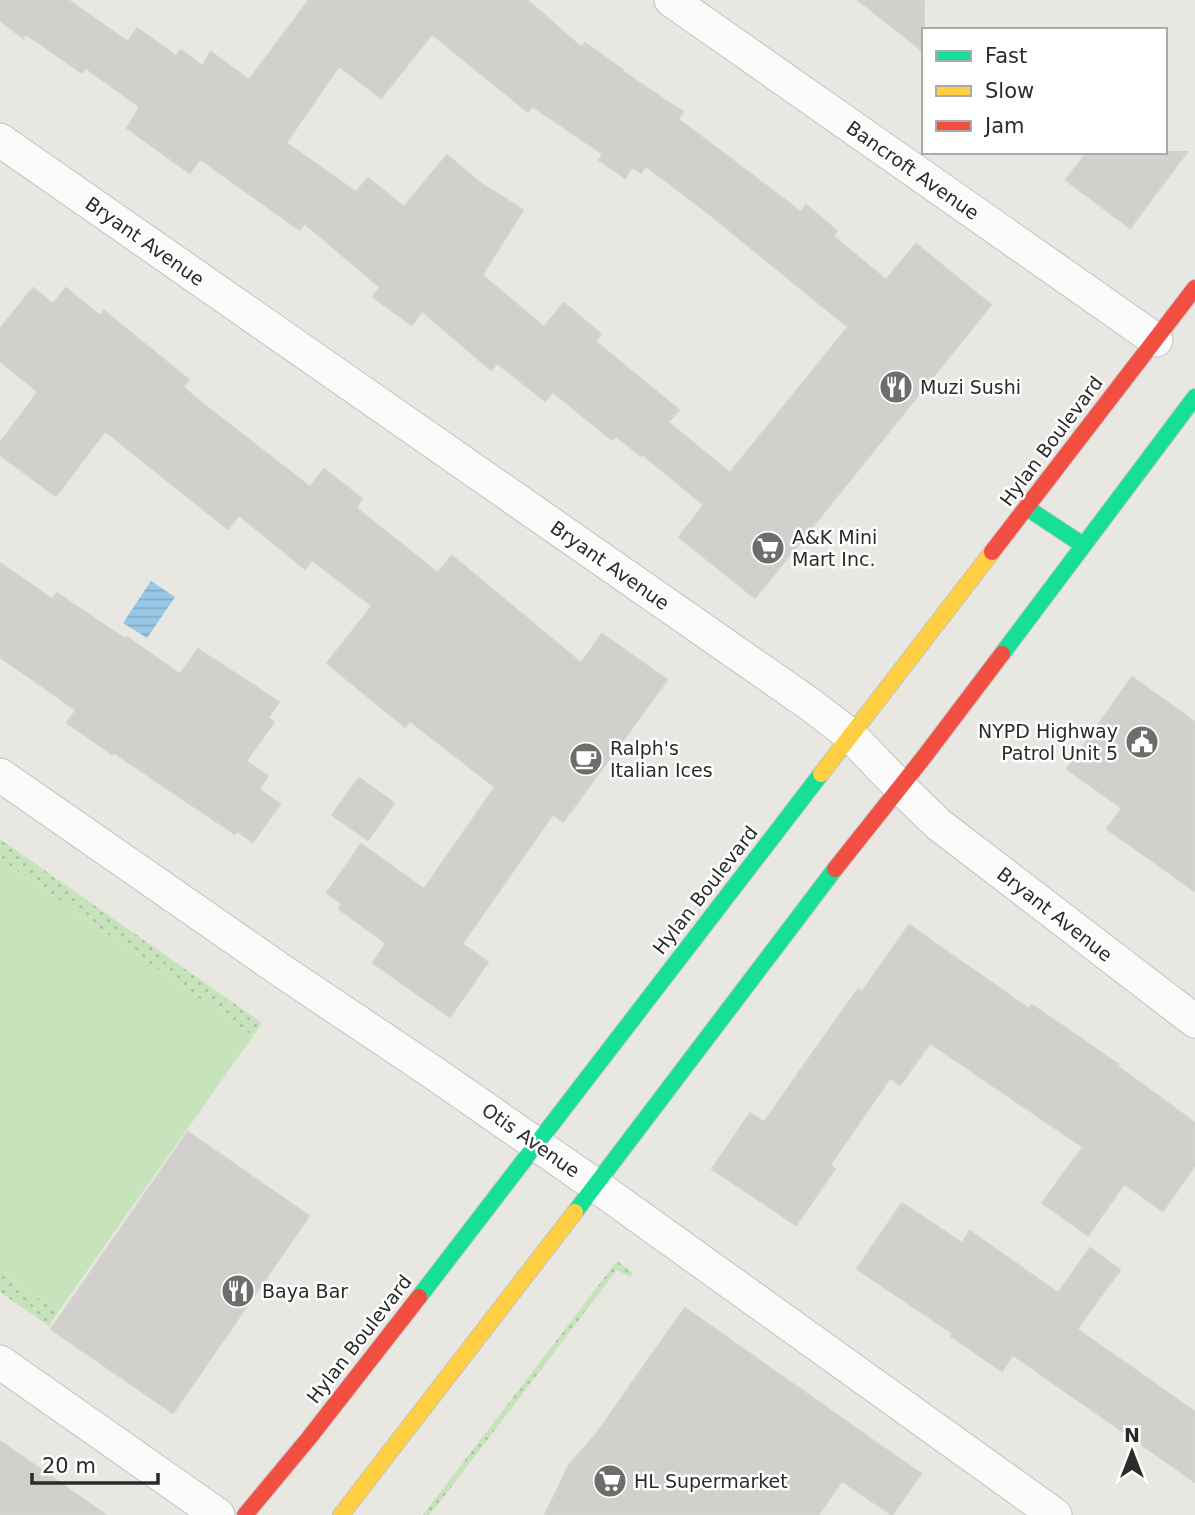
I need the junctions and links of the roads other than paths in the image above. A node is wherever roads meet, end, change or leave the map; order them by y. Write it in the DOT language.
graph roads {
  1 [pos="671,0"];
  2 [pos="0,140"];
  3 [pos="1195,288"];
  4 [pos="1156,340"];
  5 [pos="1195,397"];
  6 [pos="1027,508"];
  7 [pos="1083,545"];
  8 [pos="850,735"];
  9 [pos="0,775"];
  10 [pos="899,786"];
  11 [pos="1195,1021"];
  12 [pos="536,1143"];
  13 [pos="595,1185"];
  14 [pos="0,1362"];
  15 [pos="218,1515"];
  16 [pos="245,1515"];
  17 [pos="341,1515"];
  18 [pos="1055,1515"];
  1 -- 4 [label="street, Bancroft Avenue"];
  2 -- 8 [label="street, Bryant Avenue"];
  3 -- 4 [label="main road, Hylan Boulevard"];
  4 -- 6 [label="main road, Hylan Boulevard"];
  5 -- 7 [label="main road"];
  6 -- 7 [label="main road"];
  6 -- 8 [label="main road, Hylan Boulevard"];
  7 -- 10 [label="main road"];
  8 -- 10 [label="street, Bryant Avenue"];
  8 -- 12 [label="main road, Hylan Boulevard"];
  9 -- 12 [label="street, Otis Avenue"];
  10 -- 11 [label="street, Bryant Avenue"];
  10 -- 13 [label="main road"];
  12 -- 13 [label="street, Otis Avenue"];
  12 -- 16 [label="main road, Hylan Boulevard"];
  13 -- 17 [label="main road"];
  13 -- 18 [label="street, Otis Avenue"];
  14 -- 15 [label="street"];
}
